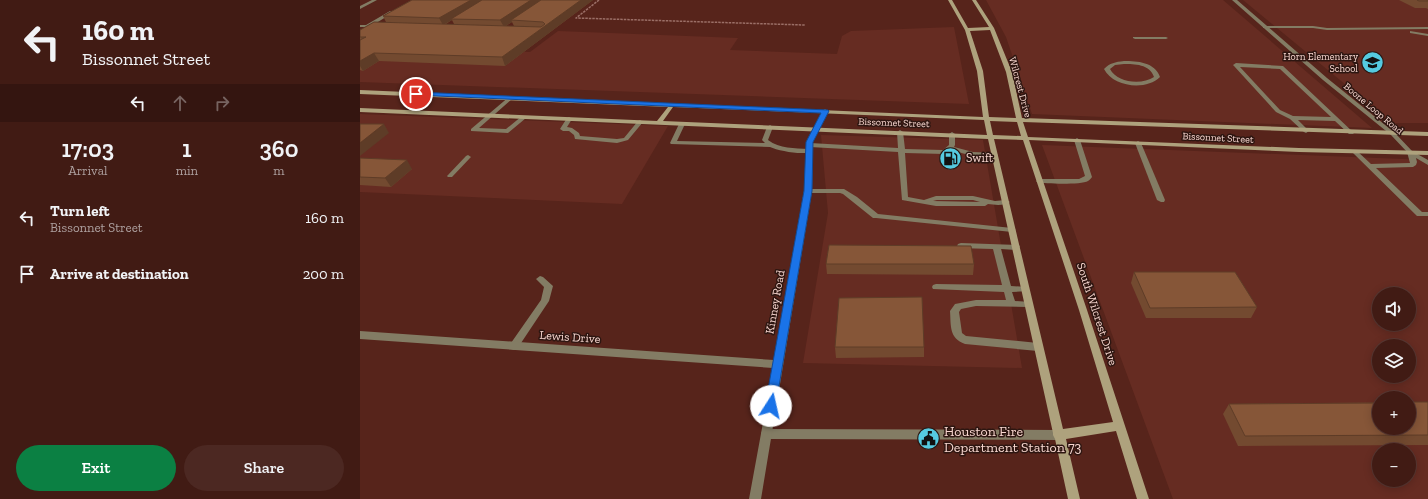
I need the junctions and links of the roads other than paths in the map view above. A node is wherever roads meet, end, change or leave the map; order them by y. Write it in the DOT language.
graph roads {
  1 [pos="376,0"];
  2 [pos="950,0"];
  3 [pos="974,0"];
  4 [pos="1234,0"];
  5 [pos="360,8"];
  6 [pos="400,8"];
  7 [pos="360,26"];
  8 [pos="366,26"];
  9 [pos="382,27"];
  10 [pos="1265,27"];
  11 [pos="992,28"];
  12 [pos="1428,28"];
  13 [pos="1327,29"];
  14 [pos="967,30"];
  15 [pos="1401,30"];
  16 [pos="1271,32"];
  17 [pos="1428,35"];
  18 [pos="1135,38"];
  19 [pos="1166,38"];
  20 [pos="1155,80"];
  21 [pos="360,92"];
  22 [pos="510,98"];
  23 [pos="672,105"];
  24 [pos="360,110"];
  25 [pos="825,111"];
  26 [pos="489,115"];
  27 [pos="524,117"];
  28 [pos="986,118"];
  29 [pos="1292,118"];
  30 [pos="569,119"];
  31 [pos="1336,119"];
  32 [pos="1019,120"];
  33 [pos="640,122"];
  34 [pos="658,123"];
  35 [pos="682,124"];
  36 [pos="770,127"];
  37 [pos="815,129"];
  38 [pos="493,131"];
  39 [pos="1306,131"];
  40 [pos="900,132"];
  41 [pos="1351,133"];
  42 [pos="952,134"];
  43 [pos="1393,134"];
  44 [pos="1428,134"];
  45 [pos="991,136"];
  46 [pos="487,138"];
  47 [pos="1025,138"];
  48 [pos="1077,140"];
  49 [pos="1138,143"];
  50 [pos="770,145"];
  51 [pos="809,148"];
  52 [pos="950,148"];
  53 [pos="900,150"];
  54 [pos="1356,152"];
  55 [pos="1410,152"];
  56 [pos="1428,153"];
  57 [pos="995,155"];
  58 [pos="468,157"];
  59 [pos="1428,163"];
  60 [pos="1370,166"];
  61 [pos="450,176"];
  62 [pos="1039,181"];
  63 [pos="808,191"];
  64 [pos="1161,200"];
  65 [pos="1006,202"];
  66 [pos="1428,214"];
  67 [pos="1012,230"];
  68 [pos="952,246"];
  69 [pos="996,247"];
  70 [pos="1016,247"];
  71 [pos="540,279"];
  72 [pos="936,286"];
  73 [pos="1006,288"];
  74 [pos="1025,289"];
  75 [pos="1011,303"];
  76 [pos="1028,304"];
  77 [pos="360,335"];
  78 [pos="514,346"];
  79 [pos="1038,346"];
  80 [pos="778,364"];
  81 [pos="1120,426"];
  82 [pos="766,434"];
  83 [pos="1058,435"];
  84 [pos="755,499"];
  85 [pos="1074,499"];
  86 [pos="1143,499"];
  1 -- 5 [label="street"];
  2 -- 14 [label="main road"];
  3 -- 11 [label="main road, Wilcrest Drive"];
  4 -- 10 [label="street, Boone Loop Road"];
  6 -- 8 [label="street"];
  7 -- 8 [label="street"];
  8 -- 9 [label="street"];
  10 -- 13 [label="street"];
  10 -- 16 [label="street, Boone Loop Road"];
  11 -- 14 [label="main road"];
  11 -- 32 [label="main road, Wilcrest Drive"];
  12 -- 15 [label="street"];
  13 -- 15 [label="street"];
  13 -- 16 [label="street"];
  14 -- 28 [label="main road"];
  15 -- 17 [label="street"];
  16 -- 43 [label="street, Boone Loop Road"];
  18 -- 19 [label="street"];
  20 -- 20 [label="street"];
  21 -- 22 [label="main road, Bissonnet Street"];
  22 -- 23 [label="main road, Bissonnet Street"];
  22 -- 26 [label="street"];
  23 -- 25 [label="main road, Bissonnet Street"];
  23 -- 34 [label="main road"];
  24 -- 26 [label="main road, Bissonnet Street"];
  25 -- 28 [label="main road, Bissonnet Street"];
  25 -- 37 [label="street, Kinney Road"];
  26 -- 27 [label="main road, Bissonnet Street"];
  26 -- 38 [label="street"];
  27 -- 30 [label="main road, Bissonnet Street"];
  27 -- 38 [label="street"];
  28 -- 32 [label="main road, Bissonnet Street"];
  28 -- 45 [label="main road"];
  29 -- 31 [label="street"];
  29 -- 31 [label="street"];
  29 -- 39 [label="street"];
  30 -- 33 [label="main road, Bissonnet Street"];
  30 -- 33 [label="street"];
  31 -- 41 [label="street"];
  32 -- 39 [label="main road, Bissonnet Street"];
  32 -- 47 [label="main road, Wilcrest Drive"];
  33 -- 34 [label="main road, Bissonnet Street"];
  34 -- 35 [label="main road, Bissonnet Street"];
  35 -- 36 [label="main road, Bissonnet Street"];
  35 -- 50 [label="street"];
  36 -- 37 [label="main road, Bissonnet Street"];
  36 -- 50 [label="street"];
  37 -- 40 [label="main road, Bissonnet Street"];
  37 -- 51 [label="street, Kinney Road"];
  38 -- 46 [label="street"];
  39 -- 41 [label="main road, Bissonnet Street"];
  40 -- 42 [label="main road, Bissonnet Street"];
  40 -- 53 [label="street"];
  41 -- 43 [label="main road, Bissonnet Street"];
  42 -- 45 [label="main road, Bissonnet Street"];
  42 -- 52 [label="street"];
  43 -- 44 [label="main road, Bissonnet Street"];
  43 -- 55 [label="street, Boone Loop Road"];
  45 -- 47 [label="main road, Bissonnet Street"];
  45 -- 57 [label="main road"];
  47 -- 48 [label="main road, Bissonnet Street"];
  47 -- 62 [label="main road, South Wilcrest Drive"];
  48 -- 49 [label="main road, Bissonnet Street"];
  48 -- 62 [label="street"];
  49 -- 54 [label="main road, Bissonnet Street"];
  49 -- 64 [label="street"];
  50 -- 51 [label="street"];
  51 -- 53 [label="street"];
  51 -- 63 [label="street, Kinney Road"];
  52 -- 53 [label="street"];
  52 -- 57 [label="street"];
  53 -- 65 [label="street"];
  54 -- 55 [label="main road, Bissonnet Street"];
  54 -- 60 [label="street"];
  55 -- 56 [label="main road, Bissonnet Street"];
  55 -- 59 [label="street, Boone Loop Road"];
  55 -- 60 [label="street"];
  57 -- 65 [label="main road"];
  58 -- 61 [label="street"];
  60 -- 66 [label="street"];
  62 -- 81 [label="main road, South Wilcrest Drive"];
  63 -- 67 [label="street"];
  63 -- 80 [label="street, Kinney Road"];
  65 -- 67 [label="main road"];
  67 -- 70 [label="main road"];
  68 -- 69 [label="street"];
  69 -- 70 [label="street"];
  69 -- 73 [label="street"];
  70 -- 74 [label="main road"];
  71 -- 78 [label="street"];
  72 -- 73 [label="street"];
  73 -- 74 [label="street"];
  73 -- 75 [label="street"];
  74 -- 76 [label="main road"];
  75 -- 76 [label="street"];
  75 -- 79 [label="street"];
  76 -- 79 [label="main road"];
  77 -- 78 [label="street, Lewis Drive"];
  78 -- 80 [label="street, Lewis Drive"];
  79 -- 83 [label="main road"];
  80 -- 82 [label="street, Kinney Road"];
  81 -- 83 [label="main road"];
  81 -- 86 [label="main road, South Wilcrest Drive"];
  82 -- 83 [label="street"];
  82 -- 84 [label="street, Kinney Road"];
  83 -- 85 [label="main road"];
}
